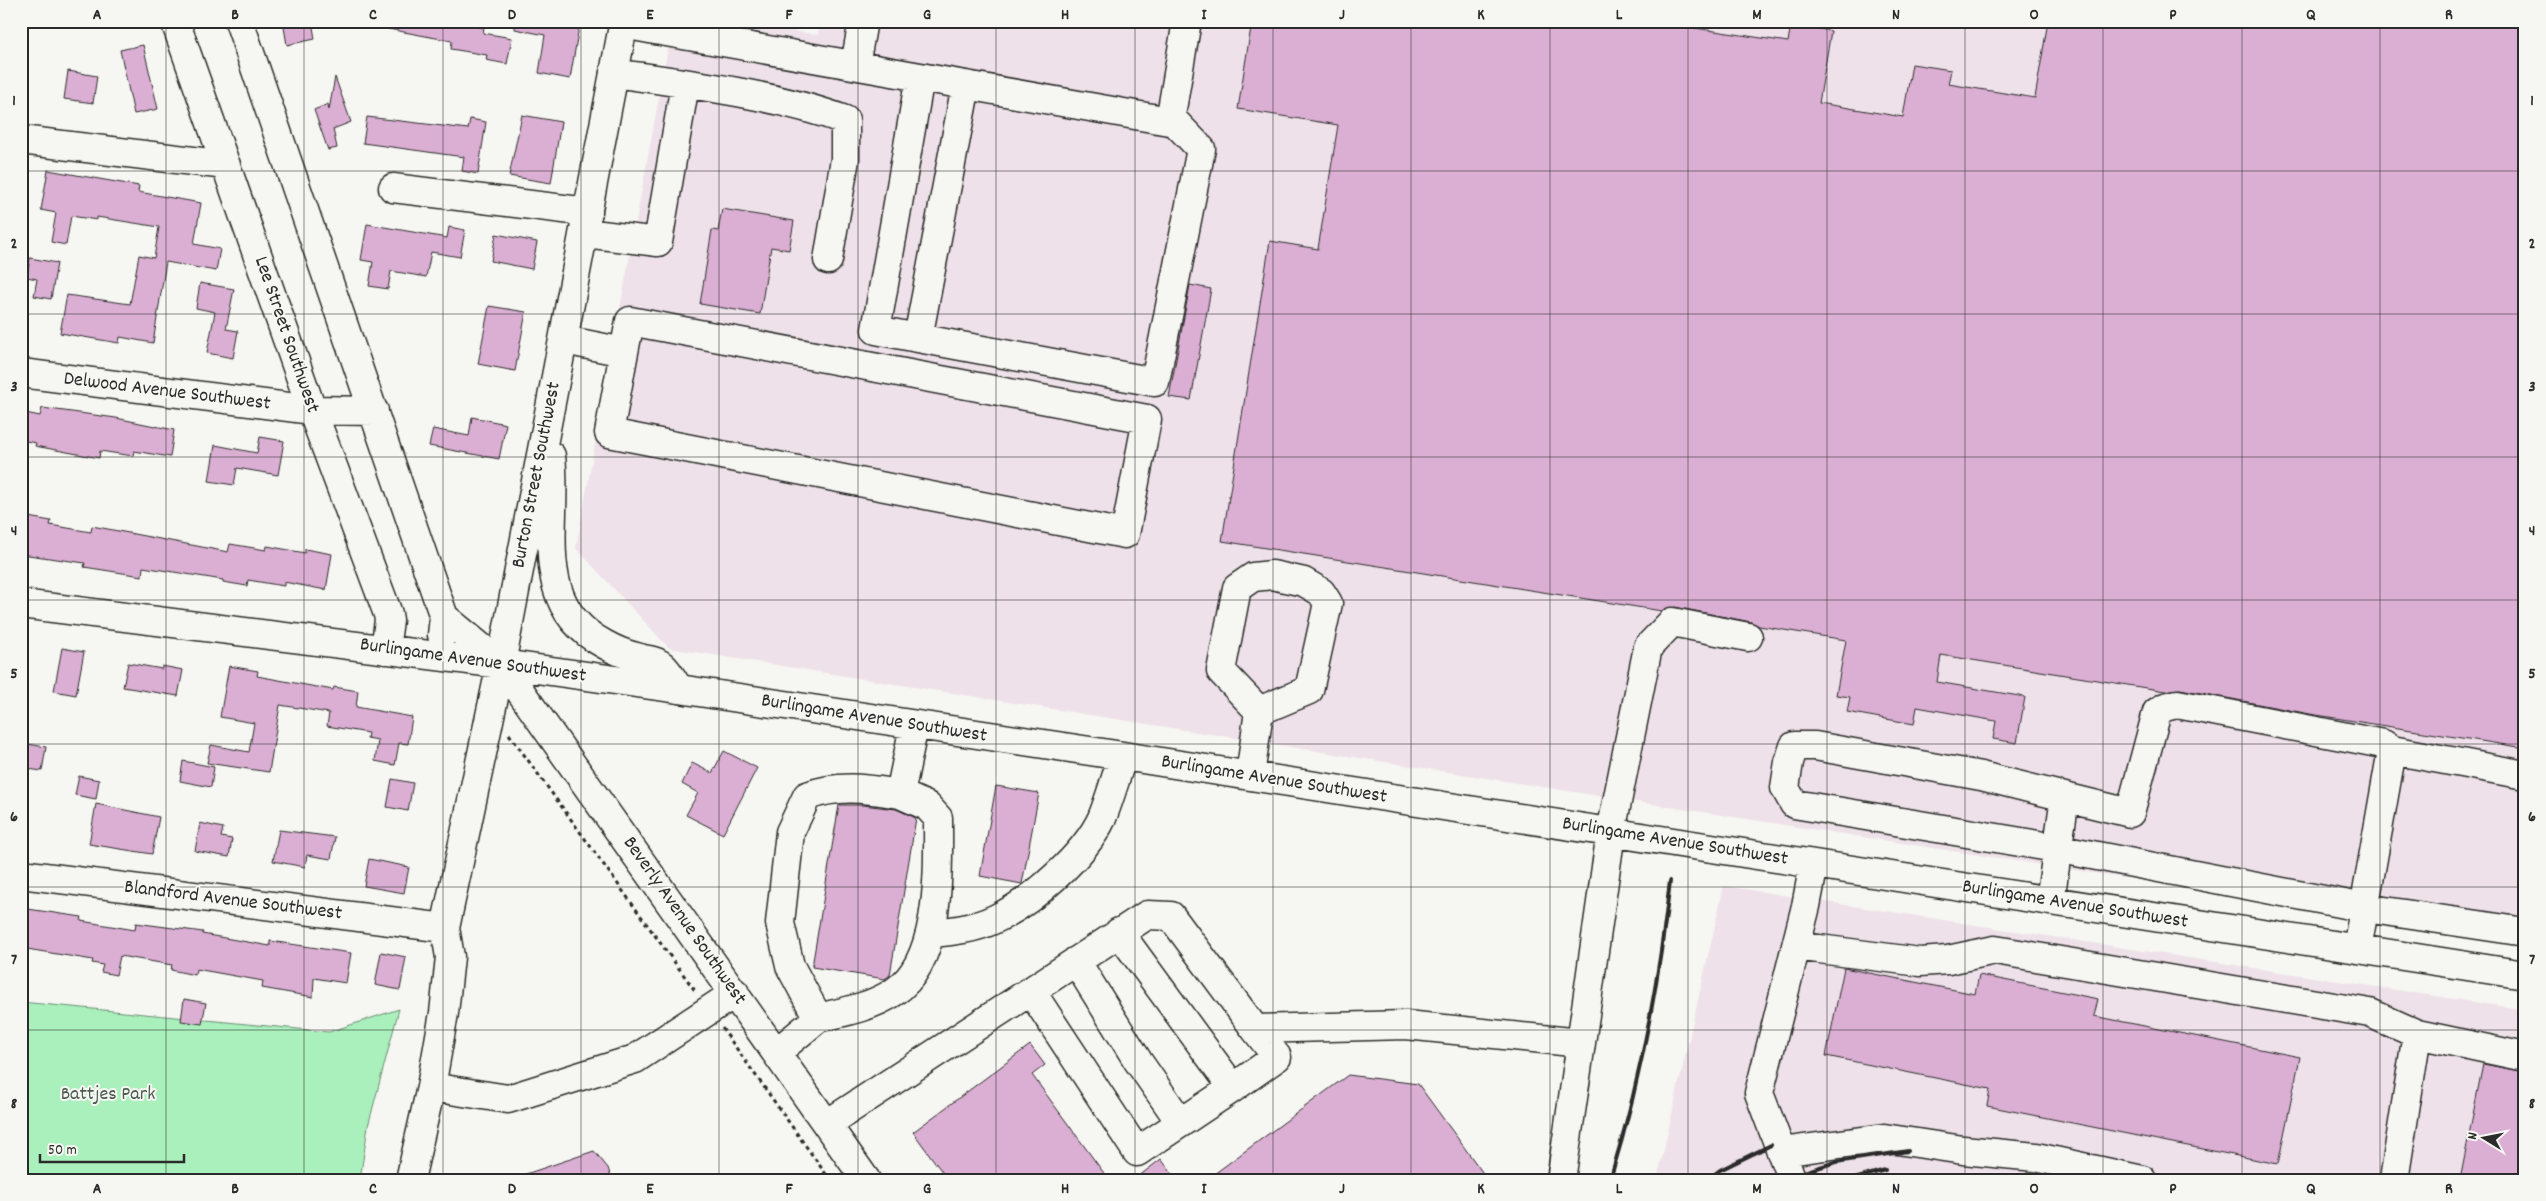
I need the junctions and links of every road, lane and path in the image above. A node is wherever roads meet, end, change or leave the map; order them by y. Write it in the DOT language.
graph roads {
  1 [pos="175,21"];
  2 [pos="239,21"];
  3 [pos="864,21"];
  4 [pos="1188,21"];
  5 [pos="624,23"];
  6 [pos="855,65"];
  7 [pos="614,73"];
  8 [pos="920,77"];
  9 [pos="685,84"];
  10 [pos="966,85"];
  11 [pos="1170,121"];
  12 [pos="21,140"];
  13 [pos="226,165"];
  14 [pos="393,188"];
  15 [pos="586,222"];
  16 [pos="828,260"];
  17 [pos="918,338"];
  18 [pos="564,340"];
  19 [pos="624,352"];
  20 [pos="21,373"];
  21 [pos="312,410"];
  22 [pos="374,412"];
  23 [pos="547,424"];
  24 [pos="21,604"];
  25 [pos="444,617"];
  26 [pos="1748,637"];
  27 [pos="385,650"];
  28 [pos="439,657"];
  29 [pos="502,664"];
  30 [pos="679,689"];
  31 [pos="1260,711"];
  32 [pos="914,726"];
  33 [pos="504,728"];
  34 [pos="2392,750"];
  35 [pos="1123,756"];
  36 [pos="2525,775"];
  37 [pos="1250,776"];
  38 [pos="900,794"];
  39 [pos="2066,797"];
  40 [pos="1611,832"];
  41 [pos="2056,848"];
  42 [pos="1814,864"];
  43 [pos="21,874"];
  44 [pos="2050,901"];
  45 [pos="2365,908"];
  46 [pos="445,928"];
  47 [pos="1119,932"];
  48 [pos="2525,932"];
  49 [pos="931,933"];
  50 [pos="1796,946"];
  51 [pos="2358,949"];
  52 [pos="1076,961"];
  53 [pos="2525,976"];
  54 [pos="1031,991"];
  55 [pos="735,993"];
  56 [pos="709,1010"];
  57 [pos="818,1018"];
  58 [pos="1255,1029"];
  59 [pos="2417,1034"];
  60 [pos="1581,1044"];
  61 [pos="776,1052"];
  62 [pos="2525,1057"];
  63 [pos="431,1087"];
  64 [pos="1233,1088"];
  65 [pos="1181,1122"];
  66 [pos="827,1124"];
  67 [pos="1781,1152"];
  68 [pos="410,1180"];
  69 [pos="830,1180"];
  70 [pos="866,1180"];
  71 [pos="1561,1180"];
  72 [pos="1792,1180"];
  73 [pos="2142,1180"];
  74 [pos="2394,1180"];
  1 -- 13 [label="street, Lee Street Southwest"];
  2 -- 22 [label="street"];
  3 -- 6 [label="street"];
  4 -- 11 [label="street"];
  5 -- 6 [label="street"];
  5 -- 7 [label="street, Burton Street Southwest"];
  6 -- 8 [label="street"];
  7 -- 9 [label="street"];
  7 -- 15 [label="street, Burton Street Southwest"];
  8 -- 10 [label="street"];
  8 -- 17 [label="street"];
  9 -- 15 [label="street"];
  9 -- 16 [label="street"];
  10 -- 11 [label="street"];
  10 -- 17 [label="street"];
  11 -- 17 [label="street"];
  12 -- 13 [label="street"];
  13 -- 21 [label="street, Lee Street Southwest"];
  14 -- 15 [label="street"];
  15 -- 18 [label="street, Burton Street Southwest"];
  18 -- 19 [label="street"];
  18 -- 23 [label="street, Burton Street Southwest"];
  19 -- 19 [label="street"];
  20 -- 21 [label="street, Delwood Avenue Southwest"];
  21 -- 22 [label="street, Delwood Avenue Southwest"];
  21 -- 27 [label="street, Lee Street Southwest"];
  22 -- 25 [label="street"];
  23 -- 29 [label="street, Burton Street Southwest"];
  23 -- 30 [label="street"];
  24 -- 27 [label="street, Burlingame Avenue Southwest"];
  25 -- 28 [label="street"];
  25 -- 29 [label="street"];
  26 -- 40 [label="street"];
  27 -- 28 [label="street, Burlingame Avenue Southwest"];
  28 -- 29 [label="street, Burlingame Avenue Southwest"];
  29 -- 30 [label="street, Burlingame Avenue Southwest"];
  29 -- 46 [label="street, Burton Street Southwest"];
  29 -- 55 [label="street, Beverly Avenue Southwest"];
  30 -- 32 [label="street, Burlingame Avenue Southwest"];
  31 -- 31 [label="street"];
  31 -- 37 [label="street"];
  32 -- 35 [label="street, Burlingame Avenue Southwest"];
  32 -- 38 [label="street"];
  33 -- 56 [label="path"];
  34 -- 36 [label="street"];
  34 -- 39 [label="street"];
  34 -- 45 [label="street"];
  35 -- 37 [label="street, Burlingame Avenue Southwest"];
  35 -- 49 [label="street"];
  37 -- 40 [label="street, Burlingame Avenue Southwest"];
  38 -- 49 [label="street"];
  38 -- 57 [label="street"];
  39 -- 41 [label="street"];
  39 -- 41 [label="street"];
  40 -- 42 [label="street, Burlingame Avenue Southwest"];
  40 -- 60 [label="street"];
  41 -- 44 [label="street"];
  41 -- 45 [label="street"];
  42 -- 44 [label="street, Burlingame Avenue Southwest"];
  42 -- 50 [label="street"];
  43 -- 46 [label="street, Blandford Avenue Southwest"];
  44 -- 51 [label="street, Burlingame Avenue Southwest"];
  45 -- 48 [label="street"];
  45 -- 51 [label="street"];
  46 -- 63 [label="street"];
  47 -- 52 [label="street"];
  47 -- 58 [label="street"];
  47 -- 64 [label="street"];
  49 -- 57 [label="street"];
  50 -- 59 [label="street"];
  50 -- 67 [label="street"];
  51 -- 53 [label="street, Burlingame Avenue Southwest"];
  52 -- 54 [label="street"];
  52 -- 65 [label="street"];
  54 -- 65 [label="street"];
  54 -- 66 [label="street"];
  55 -- 56 [label="street"];
  55 -- 61 [label="street, Beverly Avenue Southwest"];
  56 -- 63 [label="street"];
  56 -- 69 [label="path"];
  57 -- 61 [label="street"];
  58 -- 60 [label="street"];
  58 -- 64 [label="street"];
  59 -- 62 [label="street"];
  59 -- 74 [label="street"];
  60 -- 71 [label="street"];
  61 -- 66 [label="street, Beverly Avenue Southwest"];
  63 -- 68 [label="street"];
  64 -- 65 [label="street"];
  66 -- 70 [label="street, Beverly Avenue Southwest"];
  67 -- 72 [label="street"];
  67 -- 73 [label="street"];
}
